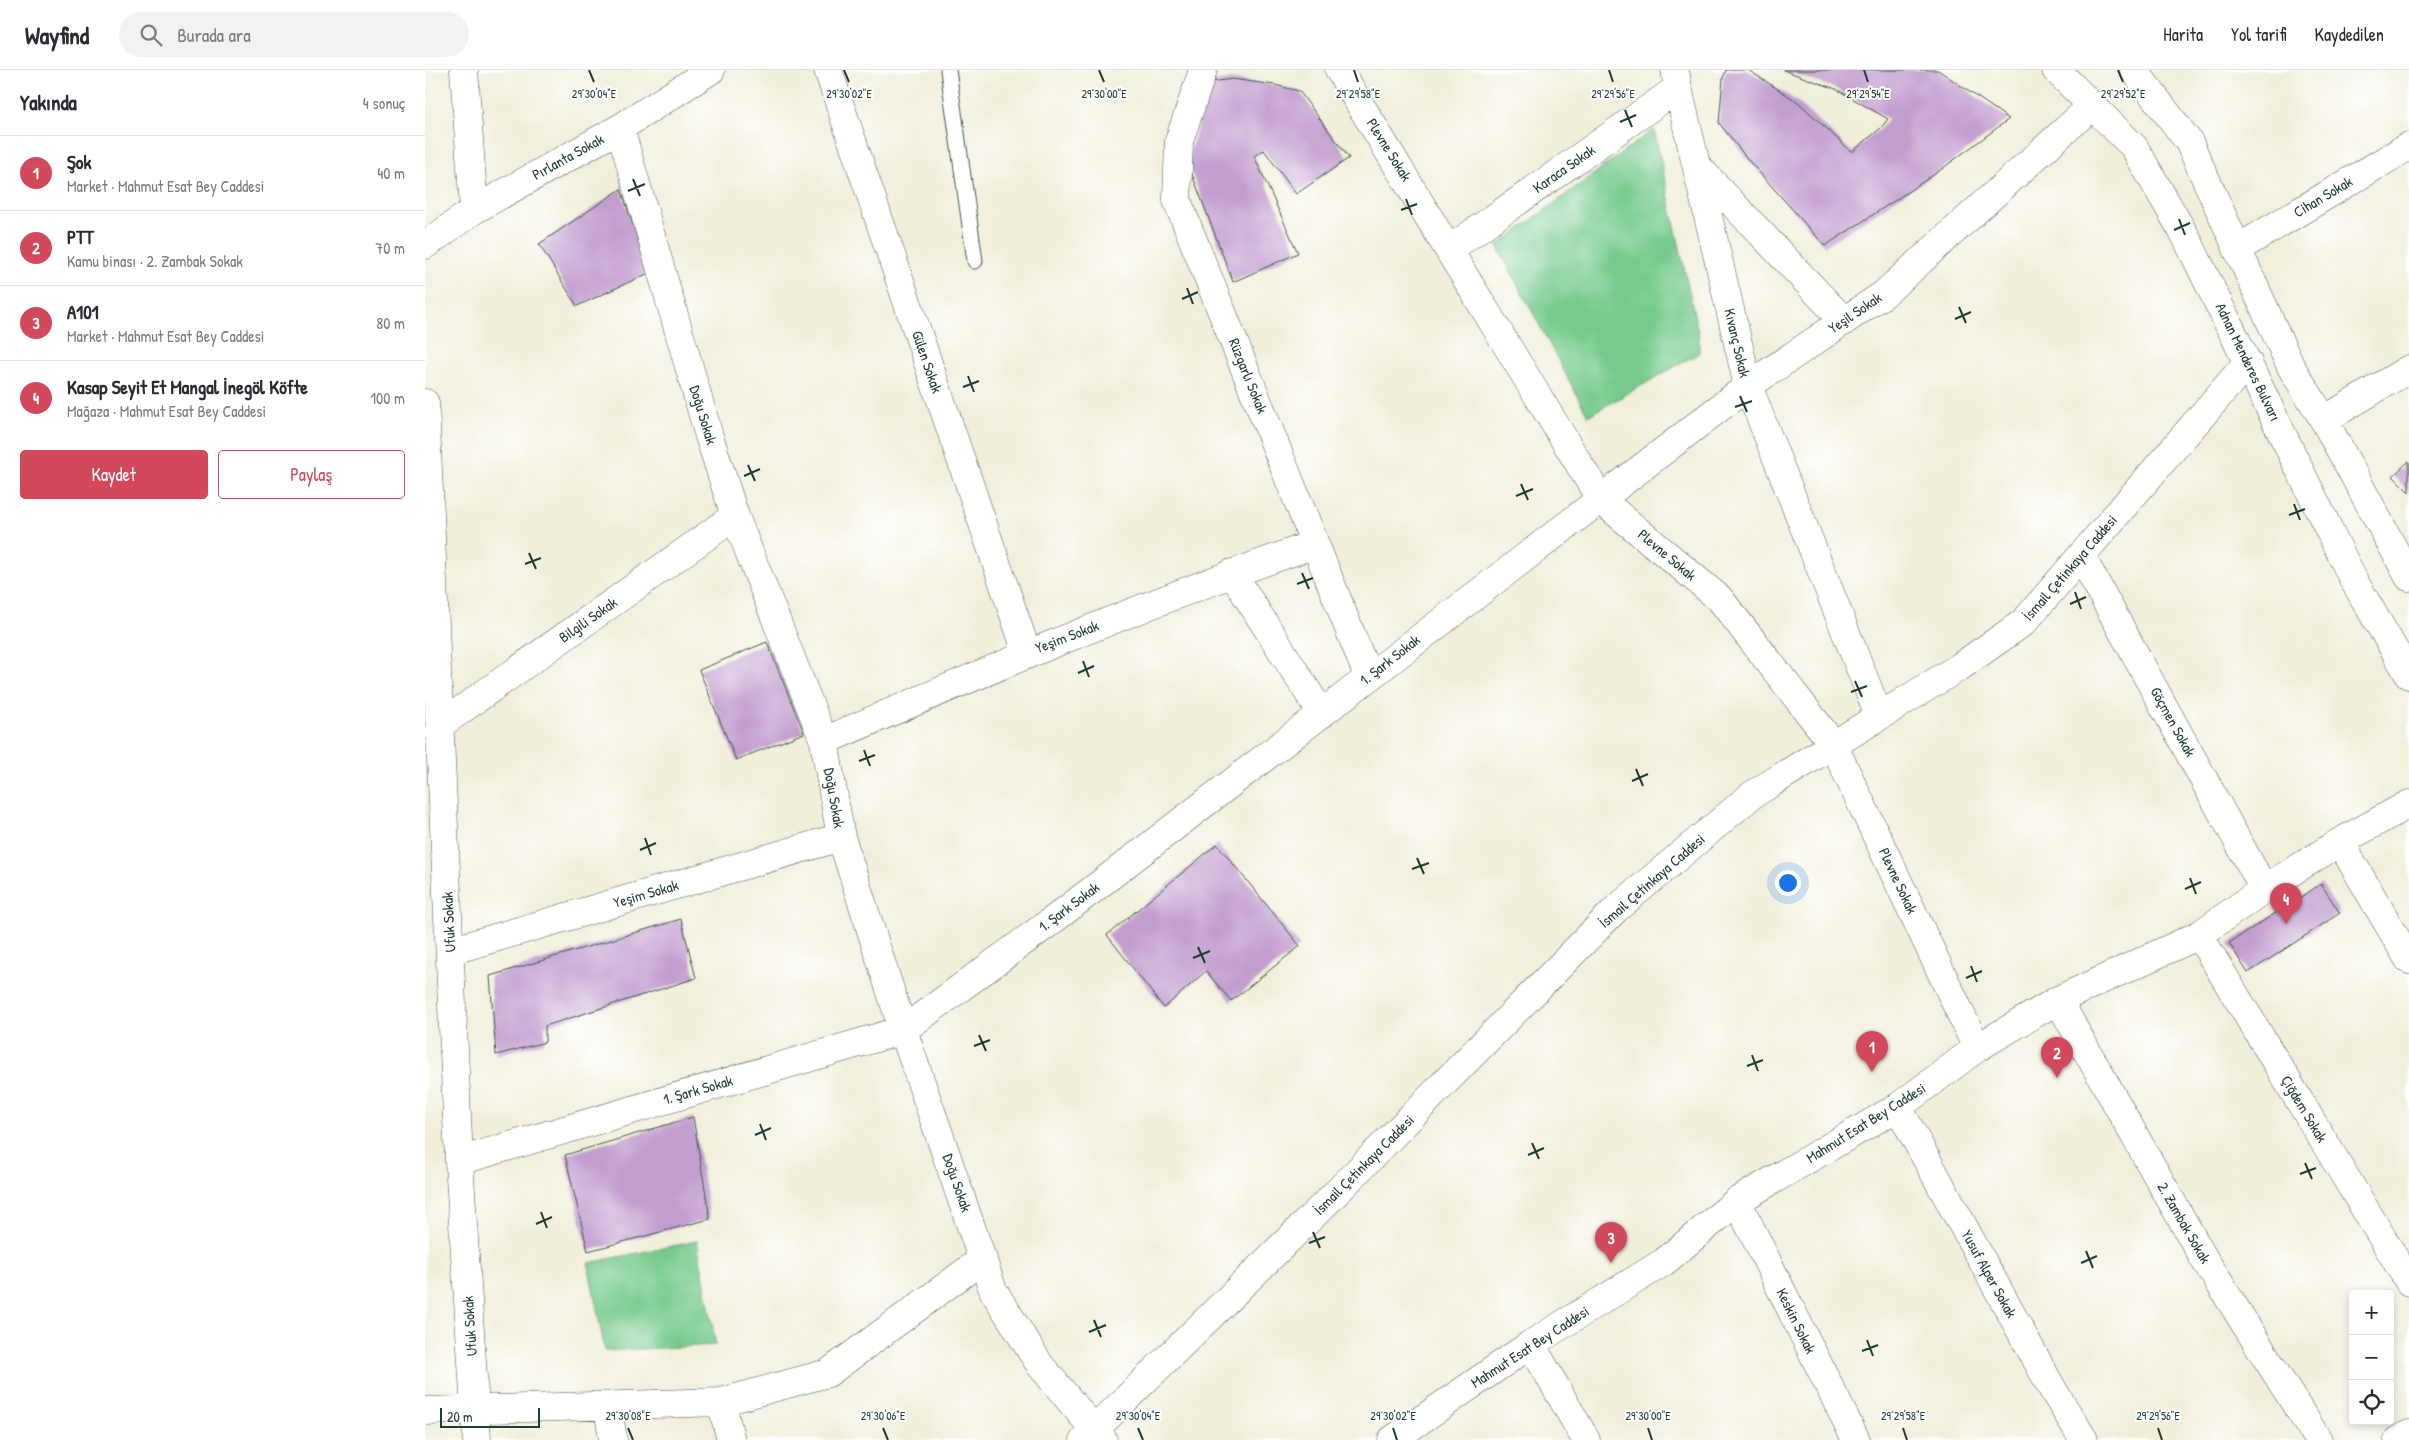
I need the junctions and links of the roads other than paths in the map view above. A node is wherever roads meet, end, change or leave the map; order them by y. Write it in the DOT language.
graph roads {
  1 [pos="464,70"];
  2 [pos="711,70"];
  3 [pos="828,70"];
  4 [pos="948,70"];
  5 [pos="1203,70"];
  6 [pos="1339,70"];
  7 [pos="2056,70"];
  8 [pos="2134,70"];
  9 [pos="1677,79"];
  10 [pos="2093,105"];
  11 [pos="620,128"];
  12 [pos="2409,146"];
  13 [pos="1696,165"];
  14 [pos="474,210"];
  15 [pos="425,245"];
  16 [pos="1450,249"];
  17 [pos="2237,249"];
  18 [pos="975,261"];
  19 [pos="1844,321"];
  20 [pos="2248,362"];
  21 [pos="2409,368"];
  22 [pos="1748,386"];
  23 [pos="425,404"];
  24 [pos="2324,420"];
  25 [pos="1601,500"];
  26 [pos="735,516"];
  27 [pos="1315,544"];
  28 [pos="2081,556"];
  29 [pos="1231,573"];
  30 [pos="2409,577"];
  31 [pos="1027,653"];
  32 [pos="2409,675"];
  33 [pos="1368,676"];
  34 [pos="1322,714"];
  35 [pos="1879,716"];
  36 [pos="440,725"];
  37 [pos="824,741"];
  38 [pos="1833,744"];
  39 [pos="2409,804"];
  40 [pos="841,837"];
  41 [pos="2339,842"];
  42 [pos="2265,889"];
  43 [pos="2199,936"];
  44 [pos="451,951"];
  45 [pos="2409,960"];
  46 [pos="2058,1000"];
  47 [pos="903,1030"];
  48 [pos="1977,1048"];
  49 [pos="1898,1107"];
  50 [pos="459,1161"];
  51 [pos="1737,1201"];
  52 [pos="983,1258"];
  53 [pos="2409,1282"];
  54 [pos="1531,1344"];
  55 [pos="721,1402"];
  56 [pos="608,1407"];
  57 [pos="477,1409"];
  58 [pos="425,1411"];
  59 [pos="2409,1434"];
  60 [pos="1094,1436"];
  61 [pos="477,1440"];
  62 [pos="613,1440"];
  63 [pos="731,1440"];
  64 [pos="1392,1440"];
  65 [pos="1586,1440"];
  66 [pos="1856,1440"];
  67 [pos="2084,1440"];
  68 [pos="2318,1440"];
  69 [pos="2398,1440"];
  1 -- 14 [label="street"];
  2 -- 11 [label="street, Pırlanta Sokak"];
  3 -- 31 [label="street, Gülen Sokak"];
  4 -- 18 [label="lane"];
  5 -- 27 [label="street, Rüzgarlı Sokak"];
  6 -- 16 [label="street, Plevne Sokak"];
  7 -- 10 [label="street, Adnan Menderes Bulvarı"];
  8 -- 17 [label="street"];
  9 -- 13 [label="street, Kıvanç Sokak"];
  9 -- 16 [label="street, Karaca Sokak"];
  10 -- 19 [label="street, Yeşil Sokak"];
  10 -- 20 [label="street, Adnan Menderes Bulvarı"];
  11 -- 14 [label="street, Pırlanta Sokak"];
  11 -- 26 [label="street, Doğu Sokak"];
  12 -- 17 [label="street, Cihan Sokak"];
  13 -- 19 [label="street"];
  13 -- 22 [label="street, Kıvanç Sokak"];
  14 -- 15 [label="street, Pırlanta Sokak"];
  16 -- 25 [label="street, Plevne Sokak"];
  17 -- 24 [label="street"];
  19 -- 22 [label="street, Yeşil Sokak"];
  20 -- 28 [label="street, İsmail Çetinkaya Caddesi"];
  20 -- 32 [label="street, Adnan Menderes Bulvarı"];
  21 -- 24 [label="street"];
  22 -- 25 [label="street, Yeşil Sokak"];
  22 -- 35 [label="street, Kıvanç Sokak"];
  23 -- 36 [label="street, Ufuk Sokak"];
  24 -- 30 [label="street"];
  25 -- 33 [label="street, 1. Şark Sokak"];
  25 -- 38 [label="street, Plevne Sokak"];
  26 -- 36 [label="street, Bilgili Sokak"];
  26 -- 37 [label="street, Doğu Sokak"];
  27 -- 29 [label="street, Yeşim Sokak"];
  27 -- 33 [label="street, Rüzgarlı Sokak"];
  28 -- 35 [label="street, İsmail Çetinkaya Caddesi"];
  28 -- 42 [label="street, Göçmen Sokak"];
  29 -- 31 [label="street, Yeşim Sokak"];
  29 -- 34 [label="street"];
  31 -- 37 [label="street, Yeşim Sokak"];
  33 -- 34 [label="street, 1. Şark Sokak"];
  34 -- 47 [label="street, 1. Şark Sokak"];
  35 -- 38 [label="street, İsmail Çetinkaya Caddesi"];
  36 -- 44 [label="street, Ufuk Sokak"];
  37 -- 40 [label="street, Doğu Sokak"];
  38 -- 48 [label="street, Plevne Sokak"];
  38 -- 60 [label="street, İsmail Çetinkaya Caddesi"];
  39 -- 41 [label="street, Mahmut Esat Bey Caddesi"];
  40 -- 44 [label="street, Yeşim Sokak"];
  40 -- 47 [label="street, Doğu Sokak"];
  41 -- 42 [label="street, Mahmut Esat Bey Caddesi"];
  41 -- 45 [label="street"];
  42 -- 43 [label="street, Mahmut Esat Bey Caddesi"];
  43 -- 46 [label="street, Mahmut Esat Bey Caddesi"];
  43 -- 53 [label="street, Çiğdem Sokak"];
  44 -- 50 [label="street, Ufuk Sokak"];
  46 -- 48 [label="street, Mahmut Esat Bey Caddesi"];
  46 -- 68 [label="street, 2. Zambak Sokak"];
  47 -- 50 [label="street, 1. Şark Sokak"];
  47 -- 52 [label="street, Doğu Sokak"];
  48 -- 49 [label="street, Mahmut Esat Bey Caddesi"];
  49 -- 51 [label="street, Mahmut Esat Bey Caddesi"];
  49 -- 67 [label="street, Yusuf Alper Sokak"];
  50 -- 57 [label="street, Ufuk Sokak"];
  51 -- 54 [label="street, Mahmut Esat Bey Caddesi"];
  51 -- 66 [label="street, Keskin Sokak"];
  52 -- 55 [label="street"];
  52 -- 60 [label="street, Doğu Sokak"];
  54 -- 64 [label="street, Mahmut Esat Bey Caddesi"];
  54 -- 65 [label="street"];
  55 -- 56 [label="street"];
  55 -- 63 [label="street"];
  56 -- 57 [label="street"];
  56 -- 62 [label="street"];
  57 -- 58 [label="street"];
  57 -- 61 [label="street, Ufuk Sokak"];
  59 -- 69 [label="street"];
}
